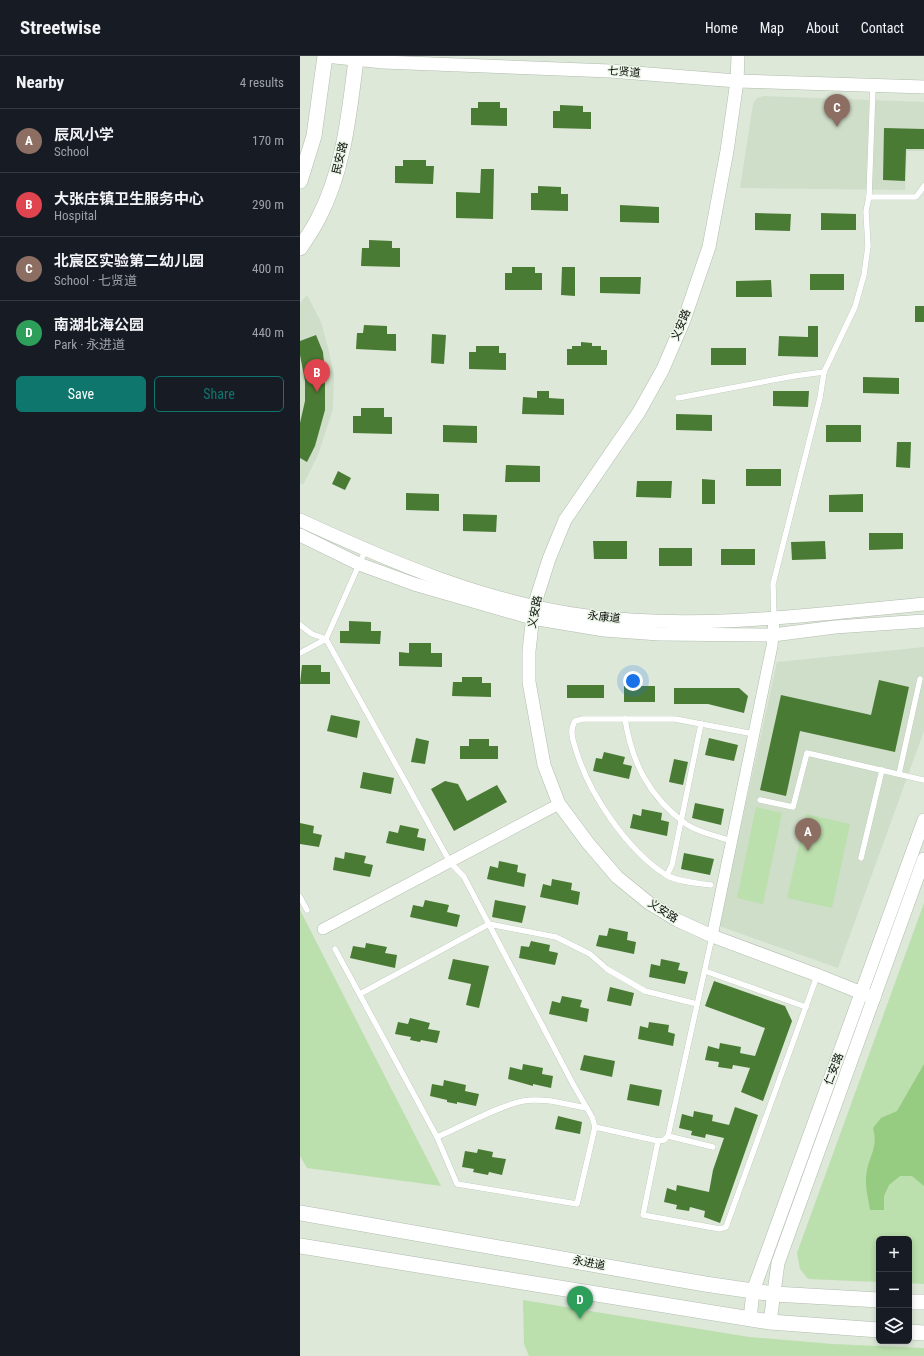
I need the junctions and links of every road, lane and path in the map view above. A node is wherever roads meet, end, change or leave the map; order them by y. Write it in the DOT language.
graph roads {
  1 [pos="325,56"];
  2 [pos="738,56"];
  3 [pos="347,58"];
  4 [pos="736,80"];
  5 [pos="873,86"];
  6 [pos="924,87"];
  7 [pos="300,181"];
  8 [pos="924,186"];
  9 [pos="869,197"];
  10 [pos="300,248"];
  11 [pos="824,372"];
  12 [pos="678,398"];
  13 [pos="300,520"];
  14 [pos="300,535"];
  15 [pos="365,551"];
  16 [pos="359,564"];
  17 [pos="924,604"];
  18 [pos="533,612"];
  19 [pos="774,620"];
  20 [pos="924,621"];
  21 [pos="300,625"];
  22 [pos="773,635"];
  23 [pos="326,639"];
  24 [pos="300,652"];
  25 [pos="920,679"];
  26 [pos="625,719"];
  27 [pos="701,724"];
  28 [pos="754,734"];
  29 [pos="882,770"];
  30 [pos="899,774"];
  31 [pos="924,780"];
  32 [pos="760,800"];
  33 [pos="559,804"];
  34 [pos="681,820"];
  35 [pos="924,820"];
  36 [pos="732,840"];
  37 [pos="861,858"];
  38 [pos="924,859"];
  39 [pos="450,862"];
  40 [pos="667,875"];
  41 [pos="711,885"];
  42 [pos="300,897"];
  43 [pos="307,910"];
  44 [pos="489,924"];
  45 [pos="322,930"];
  46 [pos="712,936"];
  47 [pos="335,948"];
  48 [pos="705,971"];
  49 [pos="817,975"];
  50 [pos="360,994"];
  51 [pos="868,996"];
  52 [pos="697,1004"];
  53 [pos="806,1007"];
  54 [pos="587,1108"];
  55 [pos="595,1127"];
  56 [pos="668,1136"];
  57 [pos="437,1137"];
  58 [pos="658,1141"];
  59 [pos="713,1147"];
  60 [pos="300,1213"];
  61 [pos="300,1246"];
  62 [pos="753,1291"];
  63 [pos="774,1294"];
  64 [pos="876,1300"];
  65 [pos="912,1302"];
  66 [pos="924,1302"];
  67 [pos="750,1319"];
  68 [pos="770,1322"];
  69 [pos="876,1330"];
  70 [pos="912,1332"];
  71 [pos="924,1333"];
  1 -- 3 [label="street, 七贤道"];
  1 -- 7 [label="main road"];
  2 -- 4 [label="street, 义安路"];
  3 -- 4 [label="street, 七贤道"];
  3 -- 10 [label="main road, 民安路"];
  4 -- 5 [label="street, 七贤道"];
  4 -- 18 [label="street, 义安路"];
  5 -- 6 [label="street, 七贤道"];
  5 -- 9 [label="lane"];
  8 -- 9 [label="lane"];
  9 -- 11 [label="lane"];
  11 -- 12 [label="lane"];
  11 -- 19 [label="lane"];
  13 -- 15 [label="street, 永康道"];
  14 -- 16 [label="street, 永康道"];
  15 -- 16 [label="lane"];
  15 -- 18 [label="street, 永康道"];
  16 -- 18 [label="street, 永康道"];
  16 -- 23 [label="lane"];
  17 -- 19 [label="street, 永康道"];
  18 -- 19 [label="street, 永康道"];
  18 -- 22 [label="street, 永康道"];
  18 -- 33 [label="street, 义安路"];
  19 -- 22 [label="street"];
  20 -- 22 [label="street, 永康道"];
  21 -- 23 [label="lane"];
  22 -- 28 [label="street"];
  23 -- 24 [label="lane"];
  23 -- 39 [label="lane"];
  25 -- 30 [label="lane"];
  26 -- 27 [label="lane"];
  26 -- 34 [label="lane"];
  26 -- 40 [label="lane"];
  27 -- 28 [label="lane"];
  27 -- 34 [label="lane"];
  28 -- 36 [label="street"];
  29 -- 30 [label="lane"];
  29 -- 32 [label="lane"];
  29 -- 37 [label="lane"];
  30 -- 31 [label="lane"];
  33 -- 39 [label="street"];
  33 -- 46 [label="street, 义安路"];
  34 -- 36 [label="lane"];
  34 -- 40 [label="lane"];
  35 -- 51 [label="street, 仁安路"];
  36 -- 46 [label="street"];
  38 -- 51 [label="street, 仁安路"];
  39 -- 44 [label="lane"];
  39 -- 45 [label="street"];
  40 -- 41 [label="lane"];
  42 -- 43 [label="lane"];
  44 -- 50 [label="lane"];
  44 -- 52 [label="lane"];
  44 -- 54 [label="lane"];
  46 -- 48 [label="lane"];
  46 -- 49 [label="street, 义安路"];
  47 -- 50 [label="lane"];
  48 -- 52 [label="lane"];
  48 -- 53 [label="lane"];
  49 -- 51 [label="street, 义安路"];
  49 -- 53 [label="lane"];
  50 -- 57 [label="lane"];
  51 -- 62 [label="street, 仁安路"];
  51 -- 63 [label="street, 仁安路"];
  52 -- 56 [label="lane"];
  53 -- 58 [label="lane"];
  54 -- 55 [label="lane"];
  54 -- 57 [label="lane"];
  55 -- 57 [label="lane"];
  55 -- 58 [label="lane"];
  56 -- 58 [label="lane"];
  56 -- 59 [label="lane"];
  60 -- 62 [label="main road, 永进道"];
  61 -- 67 [label="main road"];
  62 -- 63 [label="main road, 永进道"];
  62 -- 67 [label="street, 仁安路"];
  63 -- 64 [label="main road, 永进道"];
  63 -- 68 [label="street, 仁安路"];
  65 -- 66 [label="main road"];
  67 -- 68 [label="main road"];
  68 -- 69 [label="main road"];
  70 -- 71 [label="main road"];
}
